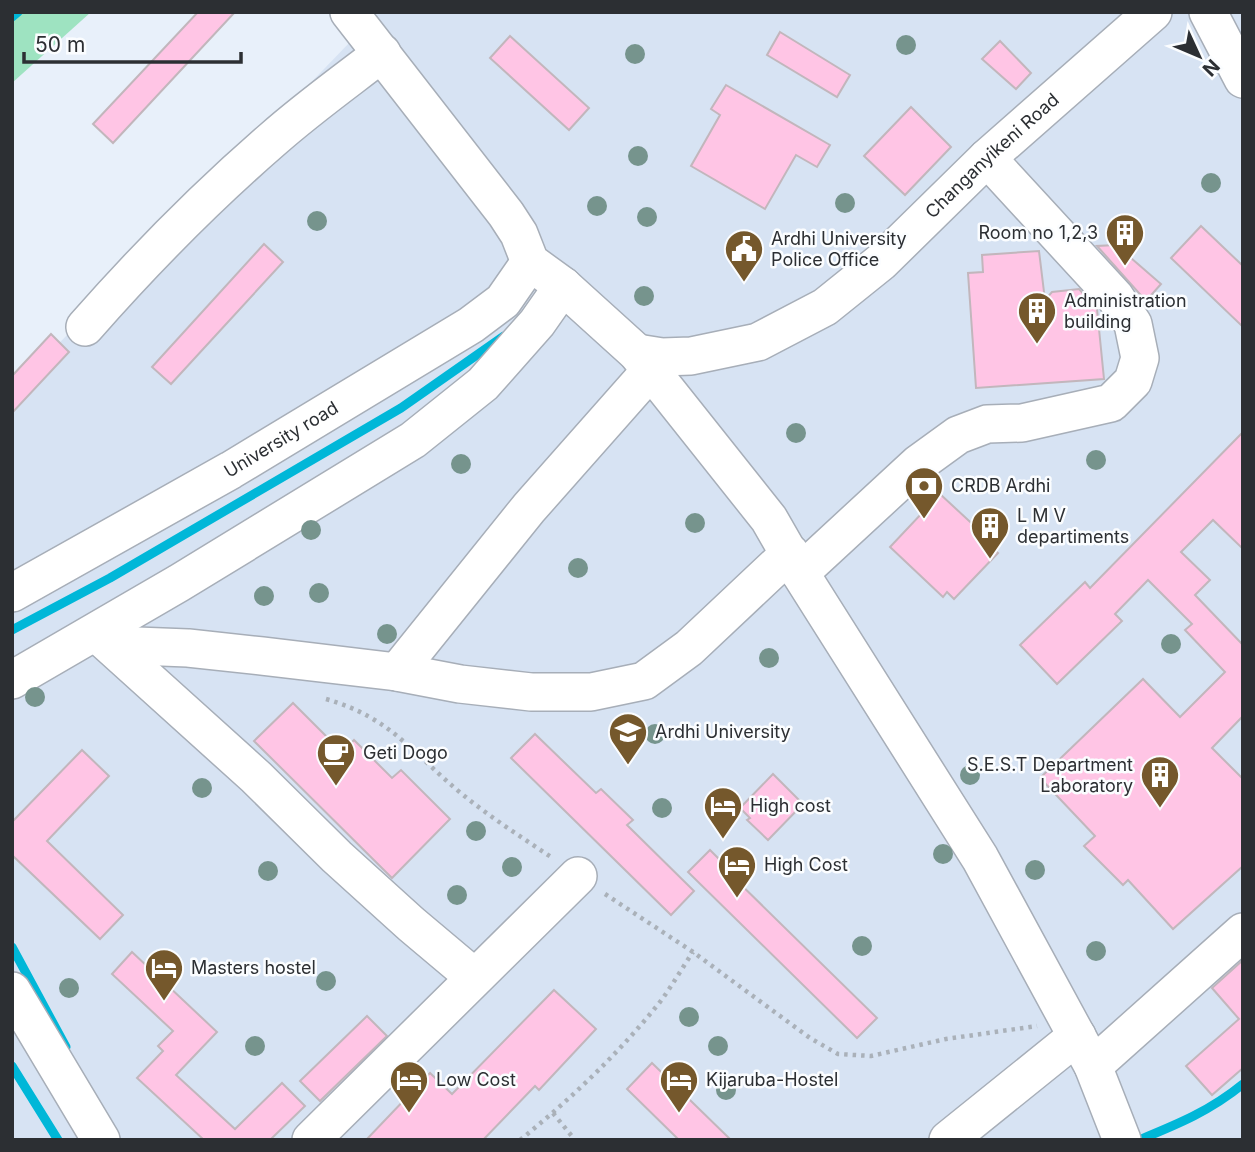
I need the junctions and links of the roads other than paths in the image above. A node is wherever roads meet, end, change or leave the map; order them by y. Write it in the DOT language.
graph roads {
  1 [pos="349,12"];
  2 [pos="1153,12"];
  3 [pos="1208,12"];
  4 [pos="382,53"];
  5 [pos="1243,79"];
  6 [pos="987,158"];
  7 [pos="530,262"];
  8 [pos="563,286"];
  9 [pos="85,327"];
  10 [pos="644,361"];
  11 [pos="795,563"];
  12 [pos="12,593"];
  13 [pos="103,639"];
  14 [pos="397,672"];
  15 [pos="12,680"];
  16 [pos="578,876"];
  17 [pos="1243,932"];
  18 [pos="474,977"];
  19 [pos="12,991"];
  20 [pos="1085,1051"];
  21 [pos="101,1140"];
  22 [pos="311,1140"];
  23 [pos="948,1140"];
  24 [pos="1122,1140"];
  1 -- 4 [label="street"];
  2 -- 6 [label="street, Changanyikeni Road"];
  3 -- 5 [label="street"];
  4 -- 7 [label="street"];
  4 -- 9 [label="street"];
  6 -- 10 [label="street, Changanyikeni Road"];
  6 -- 11 [label="street"];
  7 -- 8 [label="street"];
  7 -- 12 [label="street, University road"];
  8 -- 10 [label="street"];
  8 -- 13 [label="street"];
  10 -- 11 [label="street"];
  10 -- 14 [label="street"];
  11 -- 14 [label="street"];
  11 -- 20 [label="street"];
  13 -- 14 [label="street"];
  13 -- 15 [label="street"];
  13 -- 18 [label="street"];
  16 -- 18 [label="street"];
  17 -- 20 [label="street"];
  18 -- 22 [label="street"];
  19 -- 21 [label="street"];
  20 -- 23 [label="street"];
  20 -- 24 [label="street"];
}
